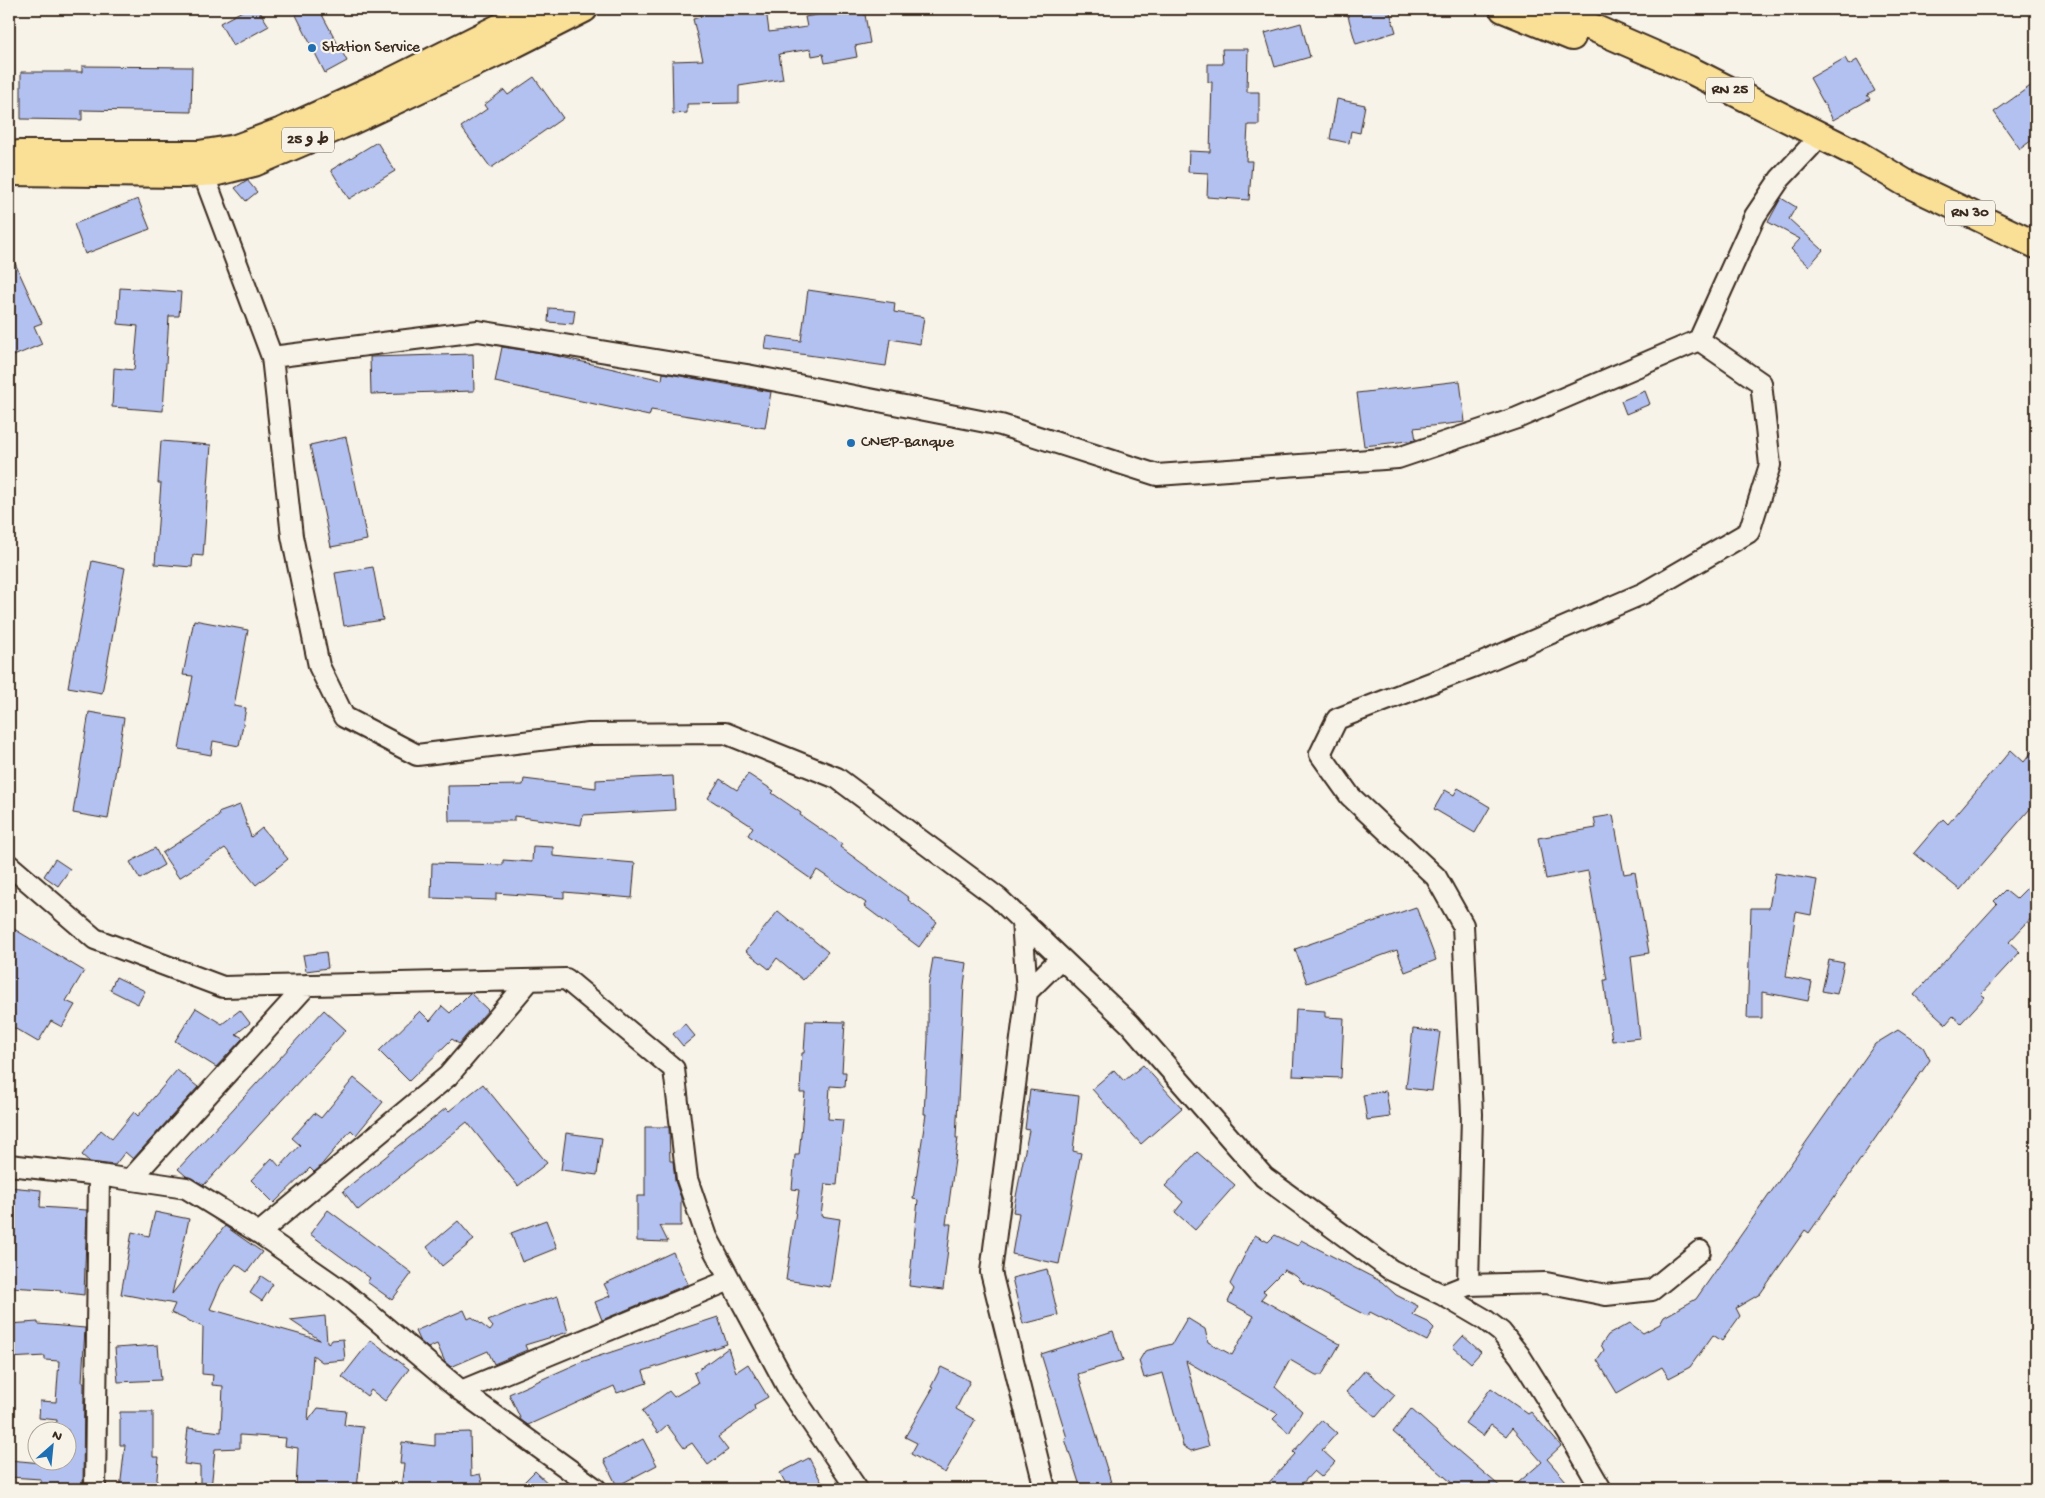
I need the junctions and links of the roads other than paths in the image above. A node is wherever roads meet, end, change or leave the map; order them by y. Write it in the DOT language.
graph roads {
  1 [pos="536,9"];
  2 [pos="584,9"];
  3 [pos="1503,9"];
  4 [pos="1550,9"];
  5 [pos="1811,146"];
  6 [pos="9,154"];
  7 [pos="9,172"];
  8 [pos="203,173"];
  9 [pos="1904,182"];
  10 [pos="2036,245"];
  11 [pos="1698,340"];
  12 [pos="272,357"];
  13 [pos="9,865"];
  14 [pos="1022,921"];
  15 [pos="1061,958"];
  16 [pos="529,981"];
  17 [pos="307,985"];
  18 [pos="1027,992"];
  19 [pos="9,1165"];
  20 [pos="99,1175"];
  21 [pos="130,1180"];
  22 [pos="259,1233"];
  23 [pos="1700,1251"];
  24 [pos="730,1280"];
  25 [pos="1468,1285"];
  26 [pos="1443,1295"];
  27 [pos="461,1391"];
  28 [pos="95,1489"];
  29 [pos="596,1489"];
  30 [pos="857,1489"];
  31 [pos="1045,1489"];
  32 [pos="1601,1489"];
  1 -- 6 [label="main road"];
  2 -- 8 [label="main road, ط و 25"];
  3 -- 5 [label="main road"];
  4 -- 9 [label="main road, RN 25"];
  5 -- 9 [label="main road"];
  5 -- 11 [label="street"];
  7 -- 8 [label="main road, ط و 25"];
  8 -- 12 [label="street"];
  9 -- 10 [label="main road, RN 30"];
  11 -- 12 [label="street"];
  11 -- 25 [label="street"];
  12 -- 14 [label="street"];
  13 -- 17 [label="street"];
  14 -- 15 [label="street"];
  14 -- 18 [label="street"];
  15 -- 18 [label="street"];
  15 -- 26 [label="street"];
  16 -- 17 [label="street"];
  16 -- 22 [label="street"];
  16 -- 24 [label="street"];
  17 -- 21 [label="street"];
  18 -- 31 [label="street"];
  19 -- 20 [label="street"];
  20 -- 21 [label="street"];
  20 -- 28 [label="street"];
  21 -- 22 [label="street"];
  22 -- 27 [label="street"];
  23 -- 25 [label="street"];
  24 -- 27 [label="street"];
  24 -- 30 [label="street"];
  25 -- 26 [label="street"];
  26 -- 32 [label="street"];
  27 -- 29 [label="street"];
}
